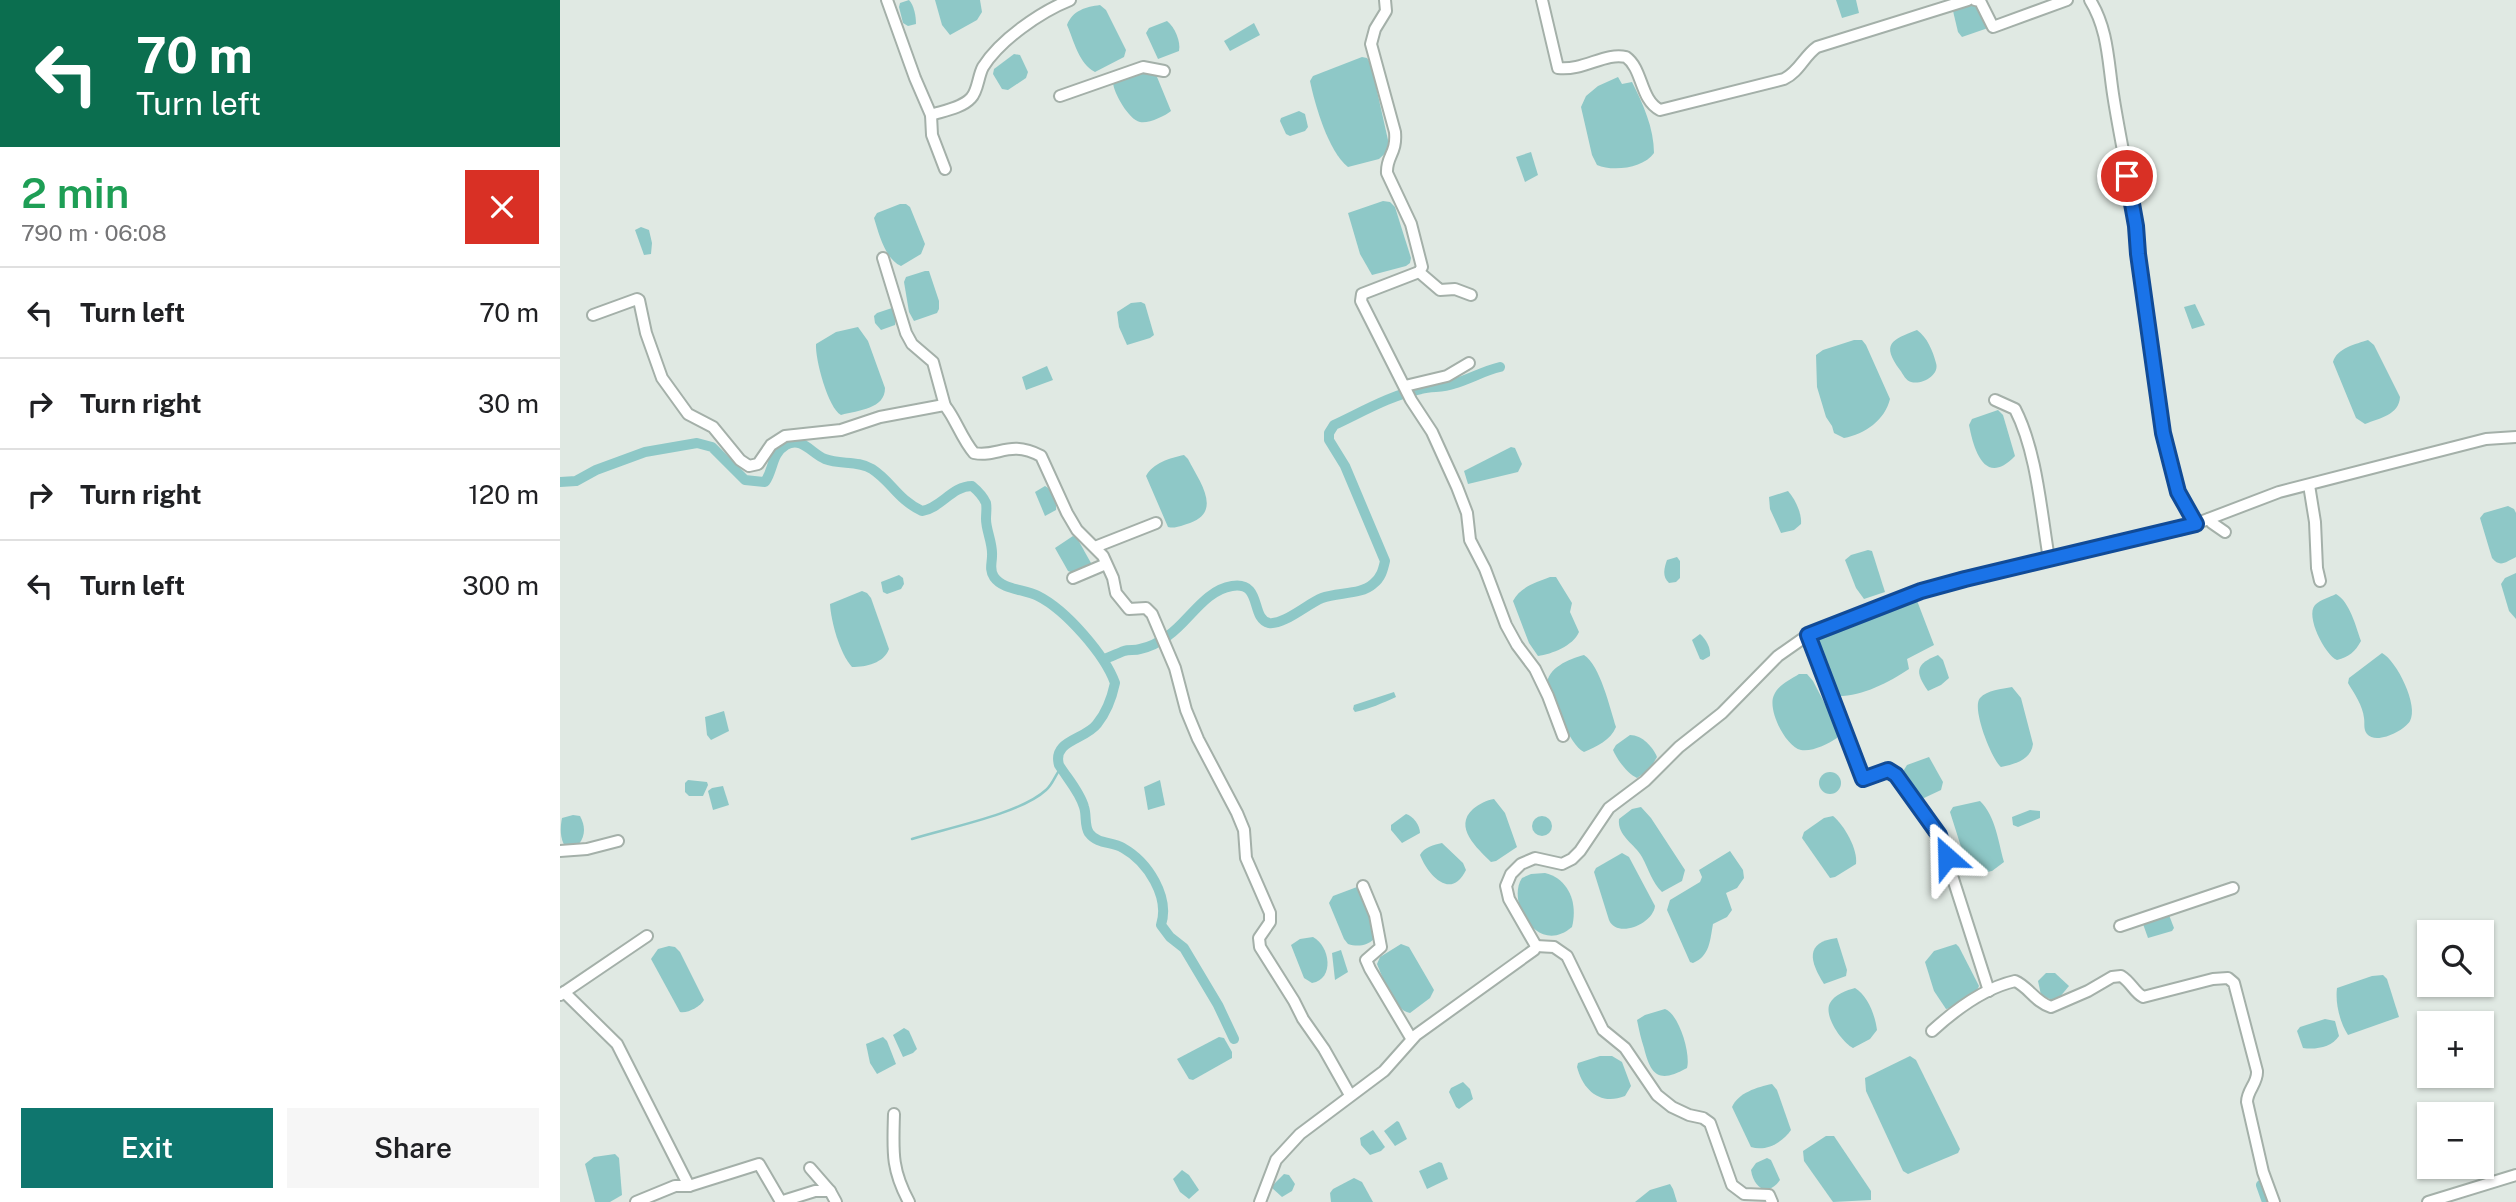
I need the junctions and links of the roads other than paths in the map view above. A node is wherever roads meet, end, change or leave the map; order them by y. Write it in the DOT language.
graph roads {
  1 [pos="887,0"];
  2 [pos="1070,0"];
  3 [pos="1385,0"];
  4 [pos="1542,0"];
  5 [pos="1968,0"];
  6 [pos="1975,0"];
  7 [pos="2067,0"];
  8 [pos="2090,0"];
  9 [pos="1164,71"];
  10 [pos="1060,96"];
  11 [pos="931,115"];
  12 [pos="945,169"];
  13 [pos="883,258"];
  14 [pos="1419,272"];
  15 [pos="1471,295"];
  16 [pos="593,315"];
  17 [pos="1469,363"];
  18 [pos="1405,387"];
  19 [pos="1995,400"];
  20 [pos="945,406"];
  21 [pos="2516,437"];
  22 [pos="2309,485"];
  23 [pos="2209,519"];
  24 [pos="1156,523"];
  25 [pos="2196,524"];
  26 [pos="2225,532"];
  27 [pos="1095,547"];
  28 [pos="2049,559"];
  29 [pos="1106,564"];
  30 [pos="1073,578"];
  31 [pos="2320,581"];
  32 [pos="1808,635"];
  33 [pos="1563,736"];
  34 [pos="618,841"];
  35 [pos="560,851"];
  36 [pos="1363,886"];
  37 [pos="2233,888"];
  38 [pos="2120,926"];
  39 [pos="648,936"];
  40 [pos="1536,946"];
  41 [pos="1989,991"];
  42 [pos="562,993"];
  43 [pos="1932,1031"];
  44 [pos="1411,1038"];
  45 [pos="1350,1096"];
  46 [pos="894,1114"];
  47 [pos="810,1168"];
  48 [pos="2516,1175"];
  49 [pos="689,1186"];
  50 [pos="830,1191"];
  51 [pos="636,1202"];
  52 [pos="836,1202"];
  53 [pos="909,1202"];
  54 [pos="1260,1202"];
  55 [pos="1772,1202"];
  56 [pos="2274,1202"];
  57 [pos="2428,1202"];
  1 -- 11 [label="street"];
  2 -- 11 [label="street"];
  3 -- 14 [label="street"];
  4 -- 5 [label="street"];
  6 -- 7 [label="street"];
  8 -- 25 [label="street"];
  9 -- 10 [label="street"];
  11 -- 12 [label="street"];
  13 -- 20 [label="street"];
  14 -- 15 [label="street"];
  14 -- 18 [label="street"];
  16 -- 20 [label="street"];
  17 -- 18 [label="street"];
  18 -- 33 [label="street"];
  19 -- 28 [label="street"];
  20 -- 27 [label="street"];
  21 -- 22 [label="street"];
  22 -- 23 [label="street"];
  22 -- 31 [label="street"];
  23 -- 25 [label="street"];
  23 -- 26 [label="street"];
  24 -- 27 [label="street"];
  25 -- 28 [label="street"];
  27 -- 29 [label="street"];
  28 -- 32 [label="street"];
  29 -- 30 [label="street"];
  29 -- 45 [label="street"];
  32 -- 40 [label="street"];
  32 -- 41 [label="street"];
  34 -- 35 [label="street"];
  36 -- 44 [label="street"];
  37 -- 38 [label="street"];
  39 -- 42 [label="street"];
  40 -- 44 [label="street"];
  40 -- 55 [label="street"];
  41 -- 43 [label="street"];
  41 -- 56 [label="street"];
  42 -- 49 [label="street"];
  44 -- 45 [label="street"];
  45 -- 54 [label="street"];
  46 -- 53 [label="street"];
  47 -- 50 [label="street"];
  48 -- 57 [label="street"];
  49 -- 50 [label="street"];
  49 -- 51 [label="street"];
  50 -- 52 [label="street"];
}
